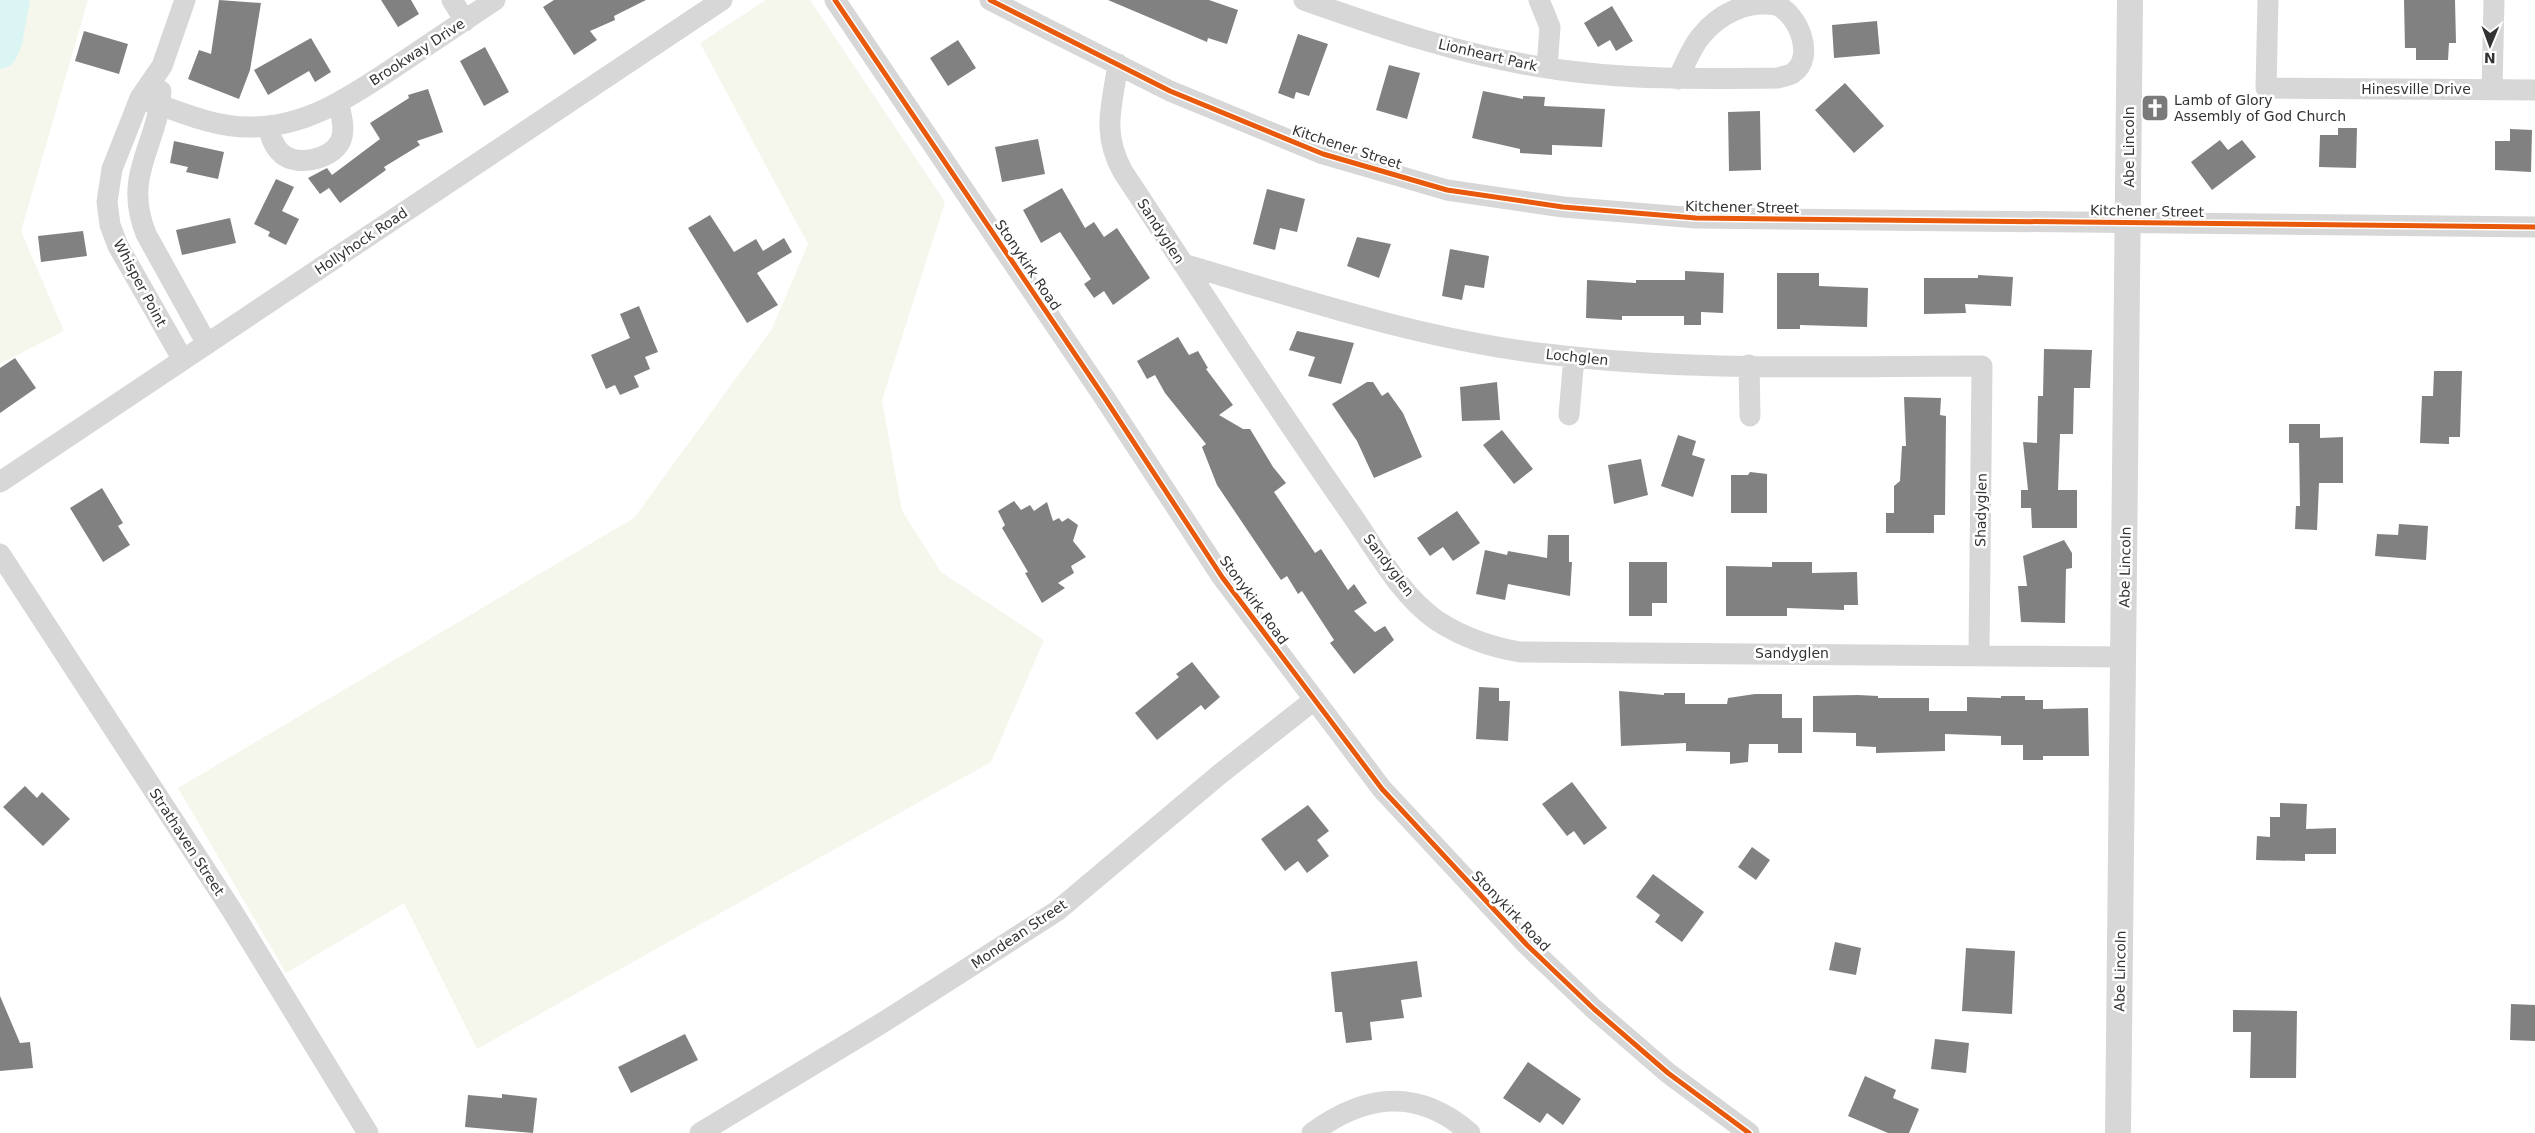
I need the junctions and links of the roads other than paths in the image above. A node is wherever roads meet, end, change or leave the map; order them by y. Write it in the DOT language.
graph roads {
  1 [pos="185,0"];
  2 [pos="452,0"];
  3 [pos="496,0"];
  4 [pos="722,0"];
  5 [pos="835,0"];
  6 [pos="990,0"];
  7 [pos="1304,0"];
  8 [pos="1539,0"];
  9 [pos="2130,0"];
  10 [pos="2268,0"];
  11 [pos="2494,0"];
  12 [pos="465,21"];
  13 [pos="1118,64"];
  14 [pos="162,66"];
  15 [pos="1547,68"];
  16 [pos="1678,79"];
  17 [pos="2492,90"];
  18 [pos="2535,90"];
  19 [pos="140,98"];
  20 [pos="339,104"];
  21 [pos="160,105"];
  22 [pos="268,126"];
  23 [pos="2128,222"];
  24 [pos="2535,227"];
  25 [pos="1183,264"];
  26 [pos="207,344"];
  27 [pos="1574,357"];
  28 [pos="183,360"];
  29 [pos="1749,365"];
  30 [pos="1982,366"];
  31 [pos="1569,415"];
  32 [pos="1750,416"];
  33 [pos="0,482"];
  34 [pos="0,554"];
  35 [pos="1979,654"];
  36 [pos="2124,657"];
  37 [pos="1314,700"];
  38 [pos="368,1133"];
  39 [pos="700,1133"];
  40 [pos="1312,1133"];
  41 [pos="1470,1133"];
  42 [pos="1749,1133"];
  43 [pos="2118,1133"];
  1 -- 14 [label="street, Whisper Point"];
  2 -- 12 [label="street"];
  3 -- 12 [label="street, Brookway Drive"];
  4 -- 26 [label="street, Hollyhock Road"];
  5 -- 37 [label="street, Stonykirk Road"];
  6 -- 13 [label="street, Kitchener Street"];
  7 -- 15 [label="street, Lionheart Park"];
  8 -- 15 [label="street"];
  9 -- 23 [label="street, Abe Lincoln"];
  10 -- 17 [label="street, Hinesville Drive"];
  11 -- 17 [label="street"];
  12 -- 20 [label="street, Brookway Drive"];
  13 -- 23 [label="street, Kitchener Street"];
  13 -- 25 [label="street, Sandyglen"];
  14 -- 19 [label="street, Whisper Point"];
  14 -- 21 [label="street, Whisper Point"];
  15 -- 16 [label="street, Lionheart Park"];
  16 -- 16 [label="street, Lionheart Park"];
  17 -- 18 [label="street, Hinesville Drive"];
  19 -- 21 [label="street, Brookway Drive"];
  19 -- 28 [label="street, Whisper Point"];
  20 -- 22 [label="street, Brookway Drive"];
  20 -- 22 [label="street"];
  21 -- 22 [label="street, Brookway Drive"];
  21 -- 26 [label="street, Whisper Point"];
  23 -- 24 [label="street, Kitchener Street"];
  23 -- 36 [label="street, Abe Lincoln"];
  25 -- 27 [label="street, Lochglen"];
  25 -- 35 [label="street, Sandyglen"];
  26 -- 28 [label="street, Hollyhock Road"];
  27 -- 29 [label="street, Lochglen"];
  27 -- 31 [label="street"];
  28 -- 33 [label="street, Hollyhock Road"];
  29 -- 30 [label="street, Lochglen"];
  29 -- 32 [label="street"];
  30 -- 35 [label="street, Shadyglen"];
  34 -- 38 [label="street, Strathaven Street"];
  35 -- 36 [label="street, Sandyglen"];
  36 -- 43 [label="street, Abe Lincoln"];
  37 -- 39 [label="street, Mondean Street"];
  37 -- 42 [label="street, Stonykirk Road"];
  40 -- 41 [label="street"];
}
